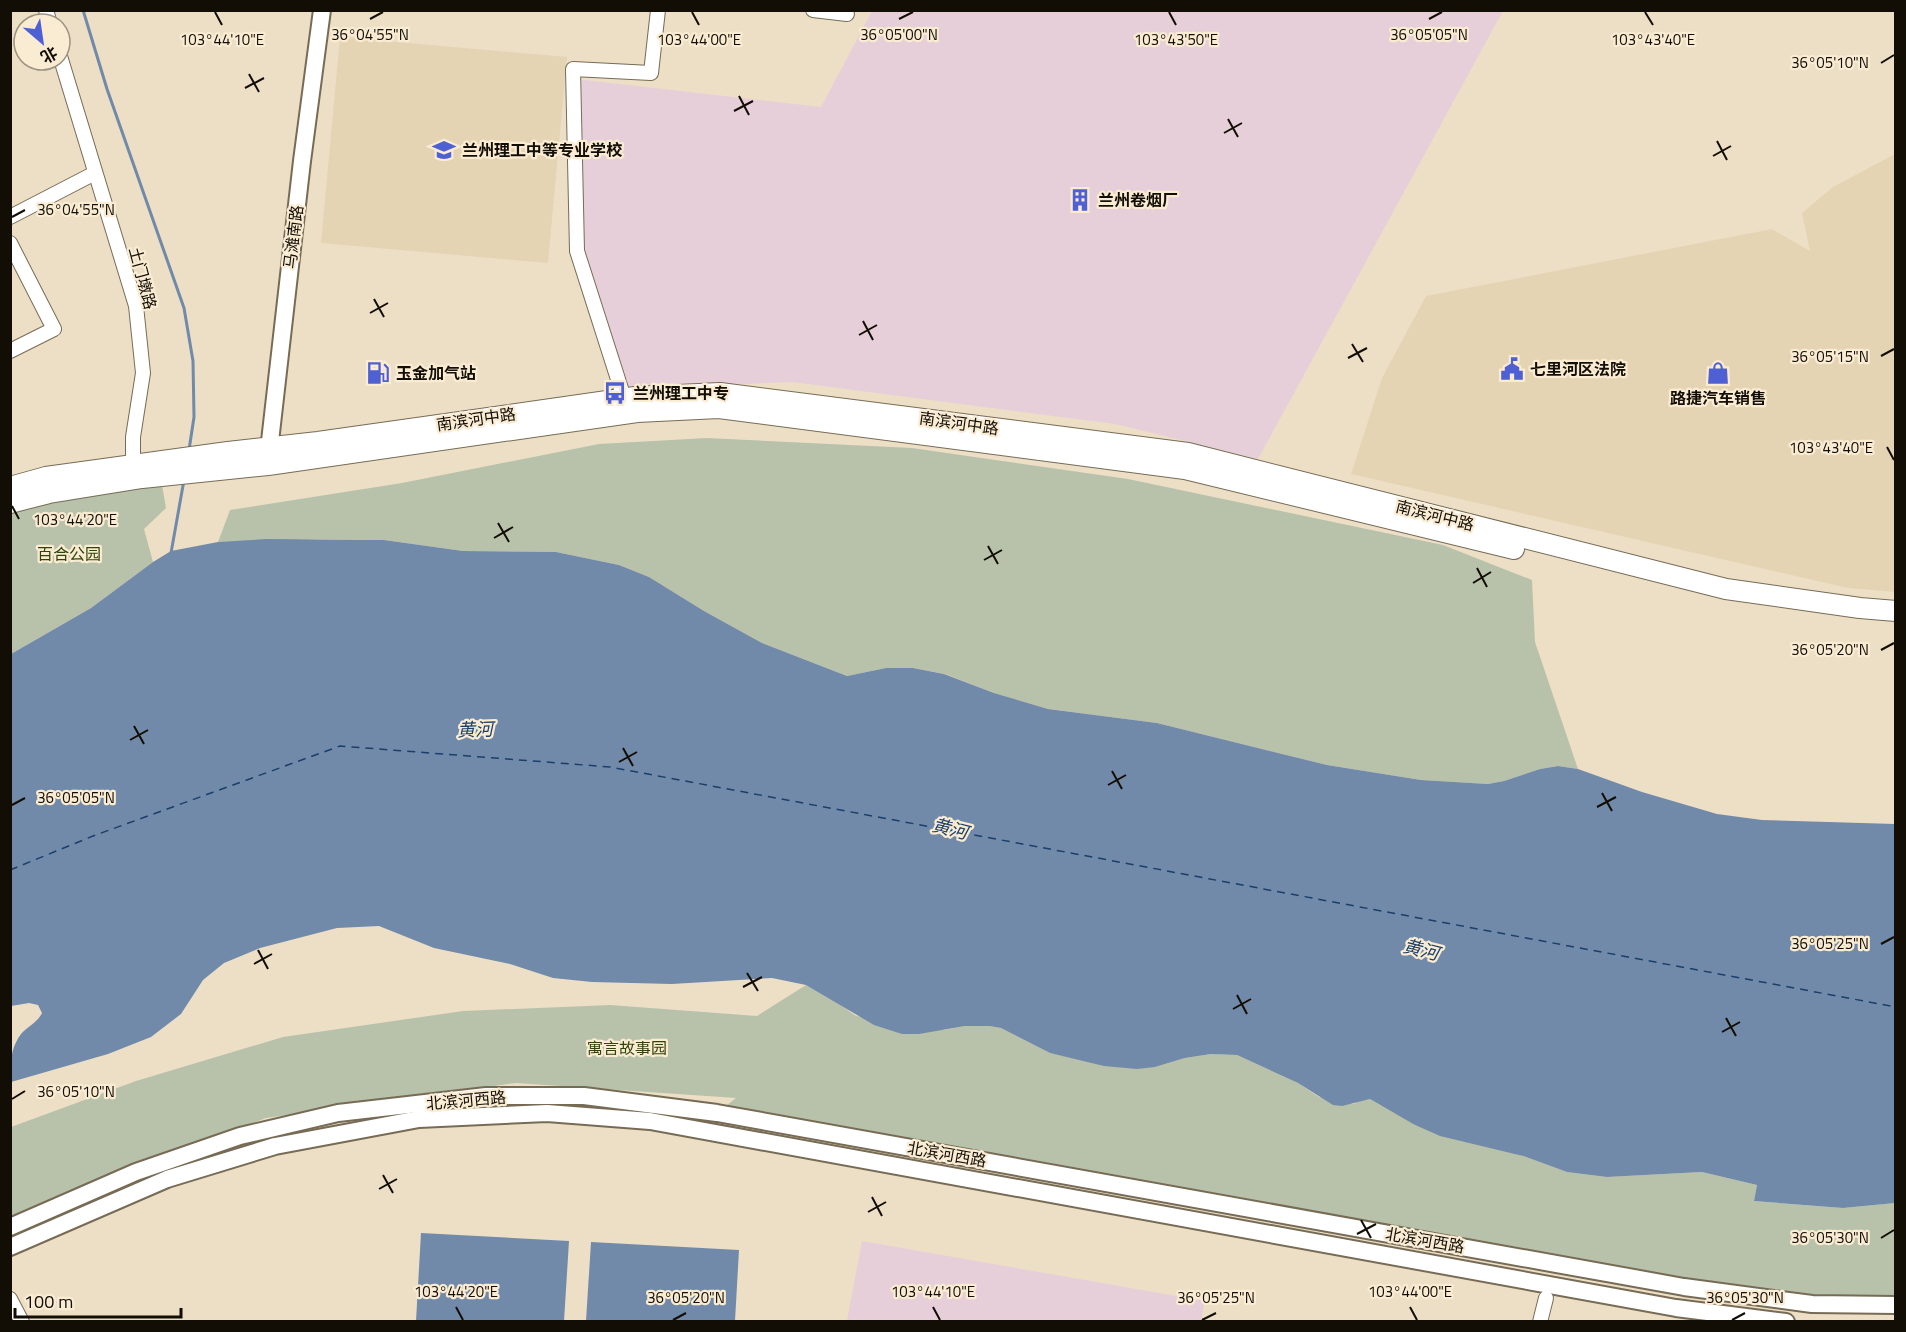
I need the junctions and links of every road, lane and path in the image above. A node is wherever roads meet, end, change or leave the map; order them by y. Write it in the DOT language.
graph roads {
  1 [pos="322,10"];
  2 [pos="658,10"];
  3 [pos="813,10"];
  4 [pos="847,14"];
  5 [pos="65,72"];
  6 [pos="96,173"];
  7 [pos="10,217"];
  8 [pos="10,243"];
  9 [pos="10,351"];
  10 [pos="624,398"];
  11 [pos="269,456"];
  12 [pos="133,472"];
  13 [pos="10,487"];
  14 [pos="10,503"];
  15 [pos="1896,611"];
  16 [pos="1896,623"];
  17 [pos="10,1227"];
  18 [pos="10,1247"];
  19 [pos="1546,1298"];
  20 [pos="10,1299"];
  21 [pos="1896,1305"];
  22 [pos="22,1322"];
  23 [pos="1540,1322"];
  24 [pos="1786,1322"];
  1 -- 11 [label="main road, 马滩南路"];
  2 -- 10 [label="street"];
  3 -- 4 [label="street"];
  5 -- 6 [label="street, 土门墩路"];
  6 -- 7 [label="street"];
  6 -- 12 [label="street, 土门墩路"];
  8 -- 9 [label="street"];
  10 -- 11 [label="highway, 南滨河中路"];
  10 -- 15 [label="highway, 南滨河中路"];
  11 -- 12 [label="highway, 南滨河中路"];
  11 -- 16 [label="highway, 南滨河中路"];
  12 -- 13 [label="highway, 南滨河中路"];
  12 -- 14 [label="highway, 南滨河中路"];
  17 -- 21 [label="main road, 北滨河西路"];
  18 -- 24 [label="main road, 北滨河西路"];
  19 -- 23 [label="street"];
  20 -- 22 [label="street"];
}
